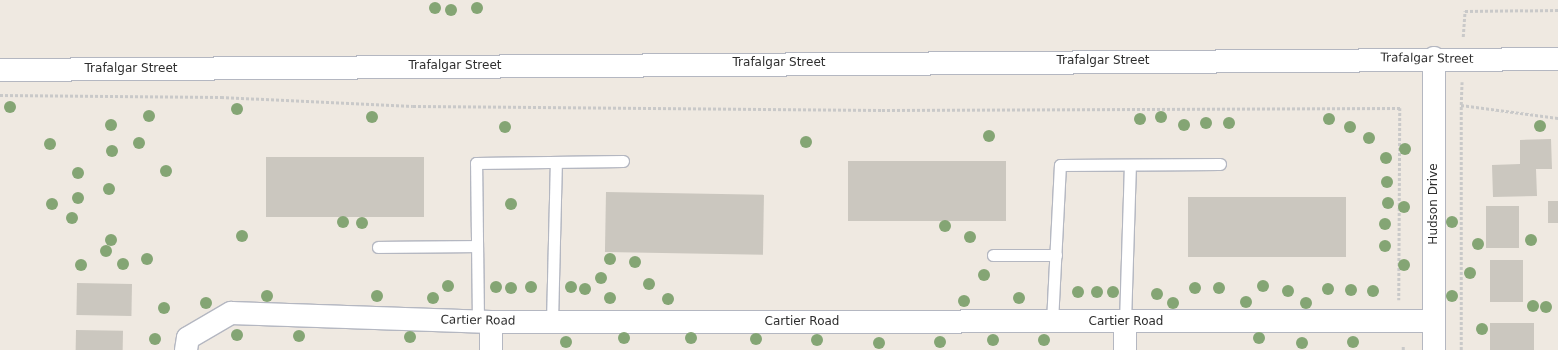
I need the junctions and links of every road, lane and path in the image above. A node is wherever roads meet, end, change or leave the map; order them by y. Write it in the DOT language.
graph roads {
  1 [pos="1558,10"];
  2 [pos="1434,58"];
  3 [pos="1558,59"];
  4 [pos="1462,60"];
  5 [pos="0,70"];
  6 [pos="0,95"];
  7 [pos="1461,105"];
  8 [pos="1558,118"];
  9 [pos="623,161"];
  10 [pos="556,162"];
  11 [pos="1220,164"];
  12 [pos="1130,167"];
  13 [pos="477,246"];
  14 [pos="378,247"];
  15 [pos="993,255"];
  16 [pos="1056,255"];
  17 [pos="1400,304"];
  18 [pos="1434,321"];
  19 [pos="484,322"];
  20 [pos="552,322"];
  21 [pos="1052,322"];
  22 [pos="1126,322"];
  23 [pos="186,350"];
  24 [pos="491,350"];
  25 [pos="1125,350"];
  26 [pos="1434,350"];
  27 [pos="1461,350"];
  1 -- 4 [label="path"];
  2 -- 4 [label="street, Trafalgar Street"];
  2 -- 5 [label="street, Trafalgar Street"];
  2 -- 18 [label="street, Hudson Drive"];
  3 -- 4 [label="street, Trafalgar Street"];
  4 -- 7 [label="path"];
  6 -- 17 [label="path"];
  7 -- 8 [label="path"];
  7 -- 27 [label="path"];
  9 -- 10 [label="lane"];
  10 -- 13 [label="lane"];
  10 -- 20 [label="lane"];
  11 -- 12 [label="lane"];
  12 -- 16 [label="lane"];
  12 -- 22 [label="lane"];
  13 -- 14 [label="lane"];
  13 -- 19 [label="lane"];
  15 -- 16 [label="lane"];
  16 -- 21 [label="lane"];
  18 -- 22 [label="street, Cartier Road"];
  18 -- 26 [label="street, Hudson Drive"];
  19 -- 20 [label="street, Cartier Road"];
  19 -- 23 [label="street, Cartier Road"];
  19 -- 24 [label="street"];
  20 -- 21 [label="street, Cartier Road"];
  21 -- 22 [label="street, Cartier Road"];
  22 -- 25 [label="street"];
}
